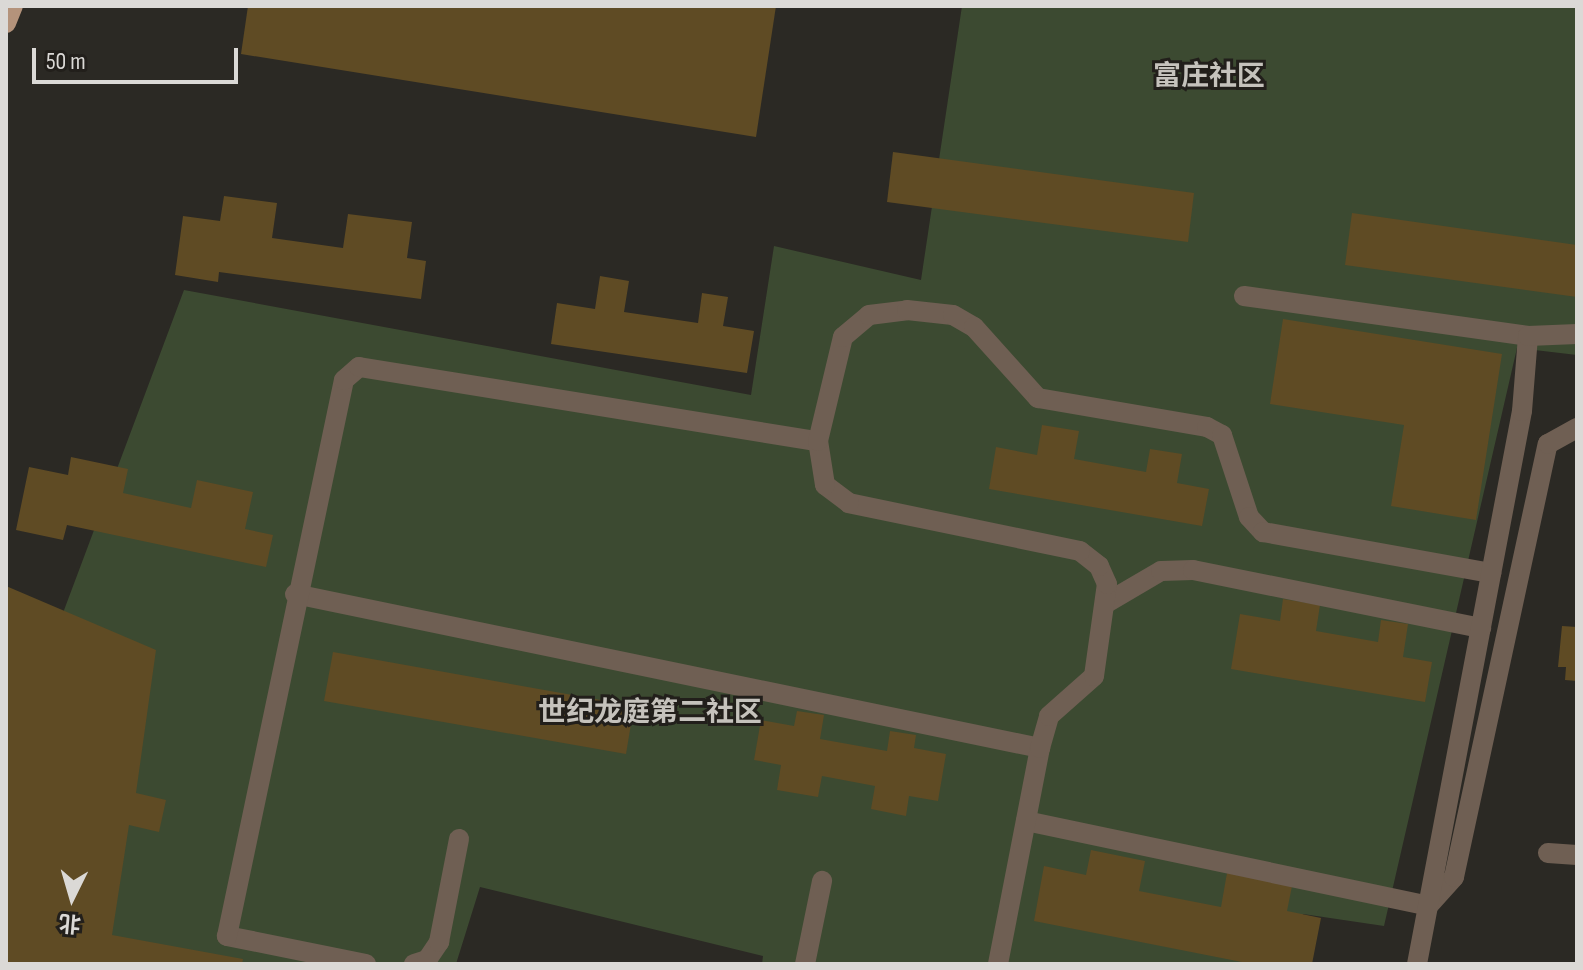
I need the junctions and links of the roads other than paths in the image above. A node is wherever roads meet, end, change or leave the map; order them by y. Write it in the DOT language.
graph roads {
  1 [pos="13,6"];
  2 [pos="6,23"];
  3 [pos="1244,296"];
  4 [pos="1577,334"];
  5 [pos="1528,336"];
  6 [pos="1577,428"];
  7 [pos="818,441"];
  8 [pos="1491,573"];
  9 [pos="295,594"];
  10 [pos="1108,602"];
  11 [pos="1481,628"];
  12 [pos="1040,748"];
  13 [pos="1026,821"];
  14 [pos="459,839"];
  15 [pos="1548,853"];
  16 [pos="1577,855"];
  17 [pos="822,881"];
  18 [pos="1428,906"];
  19 [pos="366,964"];
  20 [pos="414,964"];
  21 [pos="805,964"];
  22 [pos="998,964"];
  23 [pos="1417,964"];
  1 -- 2 [label="main road"];
  3 -- 5 [label="street"];
  4 -- 5 [label="street"];
  5 -- 8 [label="street"];
  6 -- 18 [label="street"];
  7 -- 8 [label="street"];
  7 -- 9 [label="street"];
  7 -- 10 [label="street"];
  8 -- 11 [label="street"];
  9 -- 12 [label="street"];
  9 -- 19 [label="street"];
  10 -- 11 [label="street"];
  10 -- 12 [label="street"];
  11 -- 18 [label="street"];
  12 -- 13 [label="street"];
  13 -- 18 [label="street"];
  13 -- 22 [label="street"];
  14 -- 20 [label="street"];
  15 -- 16 [label="street"];
  17 -- 21 [label="street"];
  18 -- 23 [label="street"];
}
